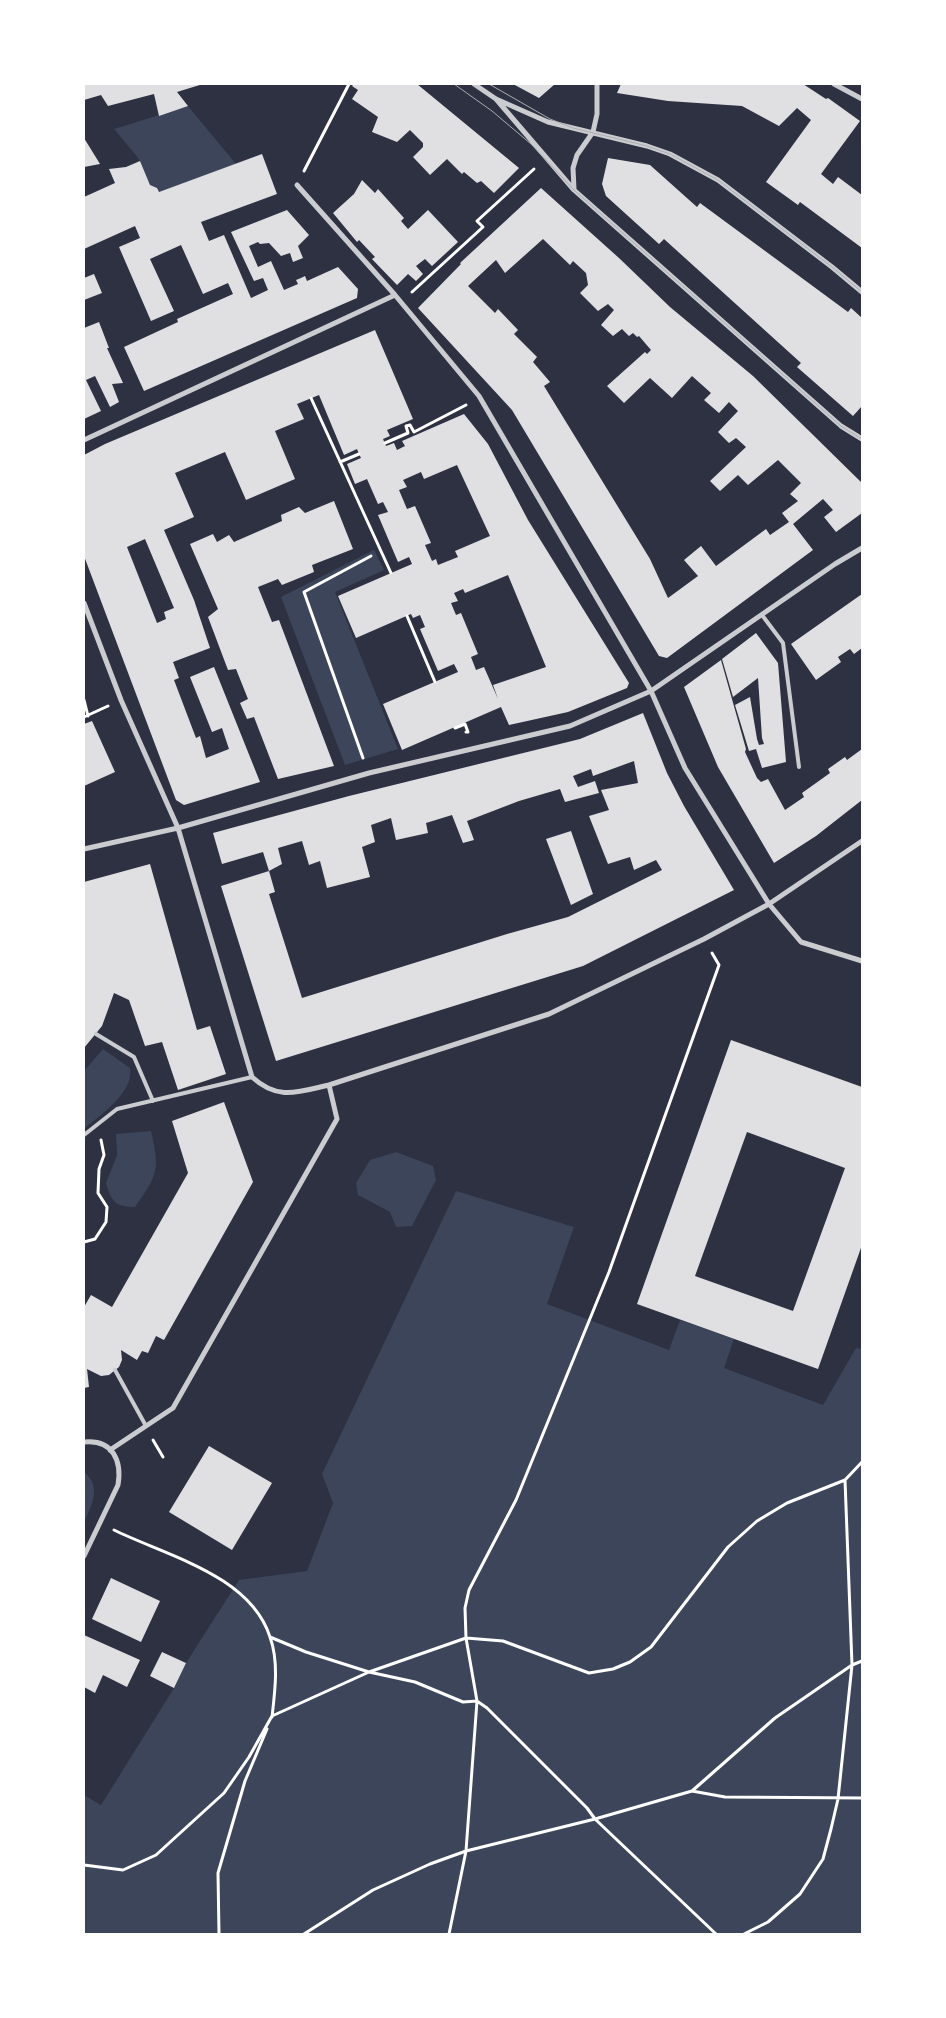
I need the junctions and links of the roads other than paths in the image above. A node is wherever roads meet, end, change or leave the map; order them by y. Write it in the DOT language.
graph roads {
  1 [pos="474,84"];
  2 [pos="597,84"];
  3 [pos="834,84"];
  4 [pos="496,99"];
  5 [pos="862,99"];
  6 [pos="593,132"];
  7 [pos="297,185"];
  8 [pos="574,190"];
  9 [pos="862,292"];
  10 [pos="395,295"];
  11 [pos="862,439"];
  12 [pos="84,440"];
  13 [pos="862,548"];
  14 [pos="84,603"];
  15 [pos="762,614"];
  16 [pos="651,691"];
  17 [pos="799,767"];
  18 [pos="178,828"];
  19 [pos="862,841"];
  20 [pos="84,849"];
  21 [pos="769,904"];
  22 [pos="862,961"];
  23 [pos="96,1034"];
  24 [pos="252,1078"];
  25 [pos="329,1085"];
  26 [pos="153,1101"];
  27 [pos="84,1135"];
  28 [pos="115,1370"];
  29 [pos="146,1426"];
  30 [pos="84,1442"];
  31 [pos="110,1450"];
  32 [pos="84,1556"];
  1 -- 4 [label="street"];
  2 -- 6 [label="street"];
  3 -- 5 [label="street"];
  4 -- 6 [label="street"];
  4 -- 8 [label="street"];
  6 -- 8 [label="street"];
  6 -- 9 [label="street"];
  7 -- 10 [label="street"];
  8 -- 11 [label="street"];
  10 -- 12 [label="street"];
  10 -- 16 [label="street"];
  13 -- 15 [label="street"];
  14 -- 18 [label="street"];
  15 -- 16 [label="street"];
  15 -- 17 [label="lane"];
  16 -- 18 [label="street"];
  16 -- 21 [label="street"];
  18 -- 20 [label="street"];
  18 -- 24 [label="street"];
  19 -- 21 [label="street"];
  21 -- 22 [label="street"];
  21 -- 25 [label="street"];
  23 -- 26 [label="lane"];
  24 -- 25 [label="street"];
  24 -- 26 [label="lane"];
  25 -- 29 [label="street"];
  26 -- 27 [label="lane"];
  28 -- 29 [label="lane"];
  29 -- 31 [label="street"];
  30 -- 31 [label="street"];
  31 -- 32 [label="street"];
}
